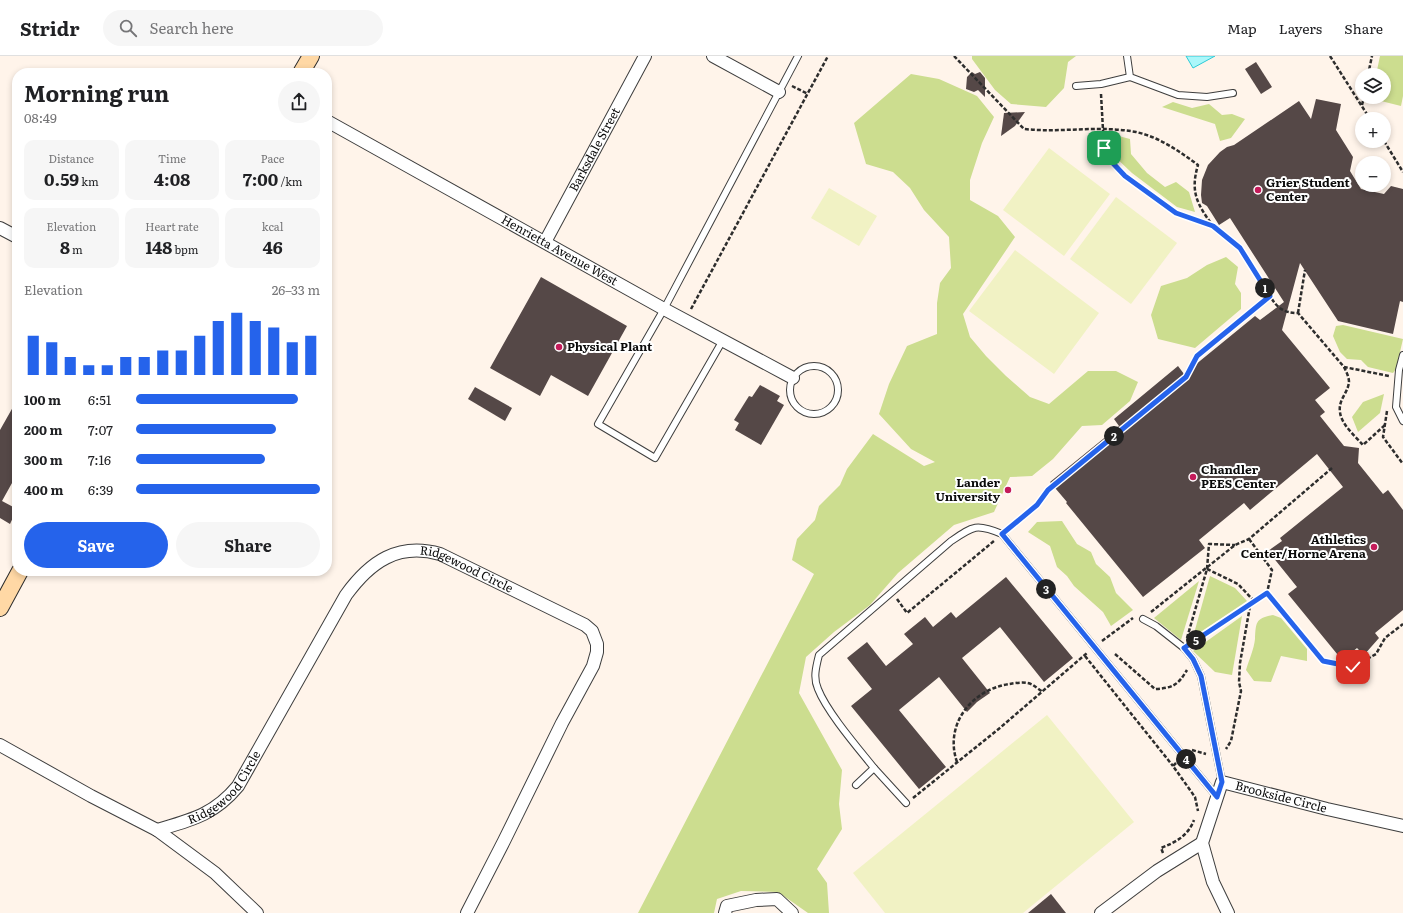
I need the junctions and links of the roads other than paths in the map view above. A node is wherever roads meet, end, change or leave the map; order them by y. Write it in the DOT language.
graph roads {
  1 [pos="310,56"];
  2 [pos="645,56"];
  3 [pos="714,56"];
  4 [pos="798,56"];
  5 [pos="1127,56"];
  6 [pos="304,68"];
  7 [pos="1130,77"];
  8 [pos="1076,86"];
  9 [pos="782,87"];
  10 [pos="1233,93"];
  11 [pos="332,124"];
  12 [pos="0,228"];
  13 [pos="12,234"];
  14 [pos="545,242"];
  15 [pos="664,309"];
  16 [pos="723,340"];
  17 [pos="1403,355"];
  18 [pos="793,378"];
  19 [pos="1403,421"];
  20 [pos="17,576"];
  21 [pos="0,608"];
  22 [pos="1143,619"];
  23 [pos="0,745"];
  24 [pos="874,768"];
  25 [pos="1222,782"];
  26 [pos="856,785"];
  27 [pos="1217,797"];
  28 [pos="906,803"];
  29 [pos="1403,826"];
  30 [pos="157,830"];
  31 [pos="1202,842"];
  32 [pos="257,913"];
  33 [pos="467,913"];
  34 [pos="725,913"];
  35 [pos="792,913"];
  36 [pos="1101,913"];
  37 [pos="1228,913"];
  1 -- 6 [label="main road"];
  2 -- 14 [label="street, Barksdale Street"];
  3 -- 9 [label="street"];
  4 -- 9 [label="lane"];
  5 -- 7 [label="lane"];
  7 -- 8 [label="lane"];
  7 -- 10 [label="lane"];
  9 -- 15 [label="lane"];
  11 -- 14 [label="street, Henrietta Avenue West"];
  12 -- 13 [label="street"];
  14 -- 15 [label="street, Henrietta Avenue West"];
  15 -- 16 [label="street, Henrietta Avenue West"];
  15 -- 16 [label="lane"];
  16 -- 18 [label="street, Henrietta Avenue West"];
  17 -- 19 [label="lane"];
  18 -- 18 [label="lane"];
  20 -- 21 [label="main road"];
  22 -- 25 [label="lane"];
  23 -- 30 [label="street"];
  24 -- 26 [label="lane"];
  24 -- 27 [label="lane"];
  24 -- 28 [label="lane"];
  25 -- 27 [label="street, Brookside Circle"];
  25 -- 29 [label="street, Brookside Circle"];
  27 -- 31 [label="street, Brookside Circle"];
  30 -- 32 [label="street"];
  30 -- 33 [label="street, Ridgewood Circle"];
  31 -- 36 [label="street"];
  31 -- 37 [label="street"];
  34 -- 35 [label="street"];
}
